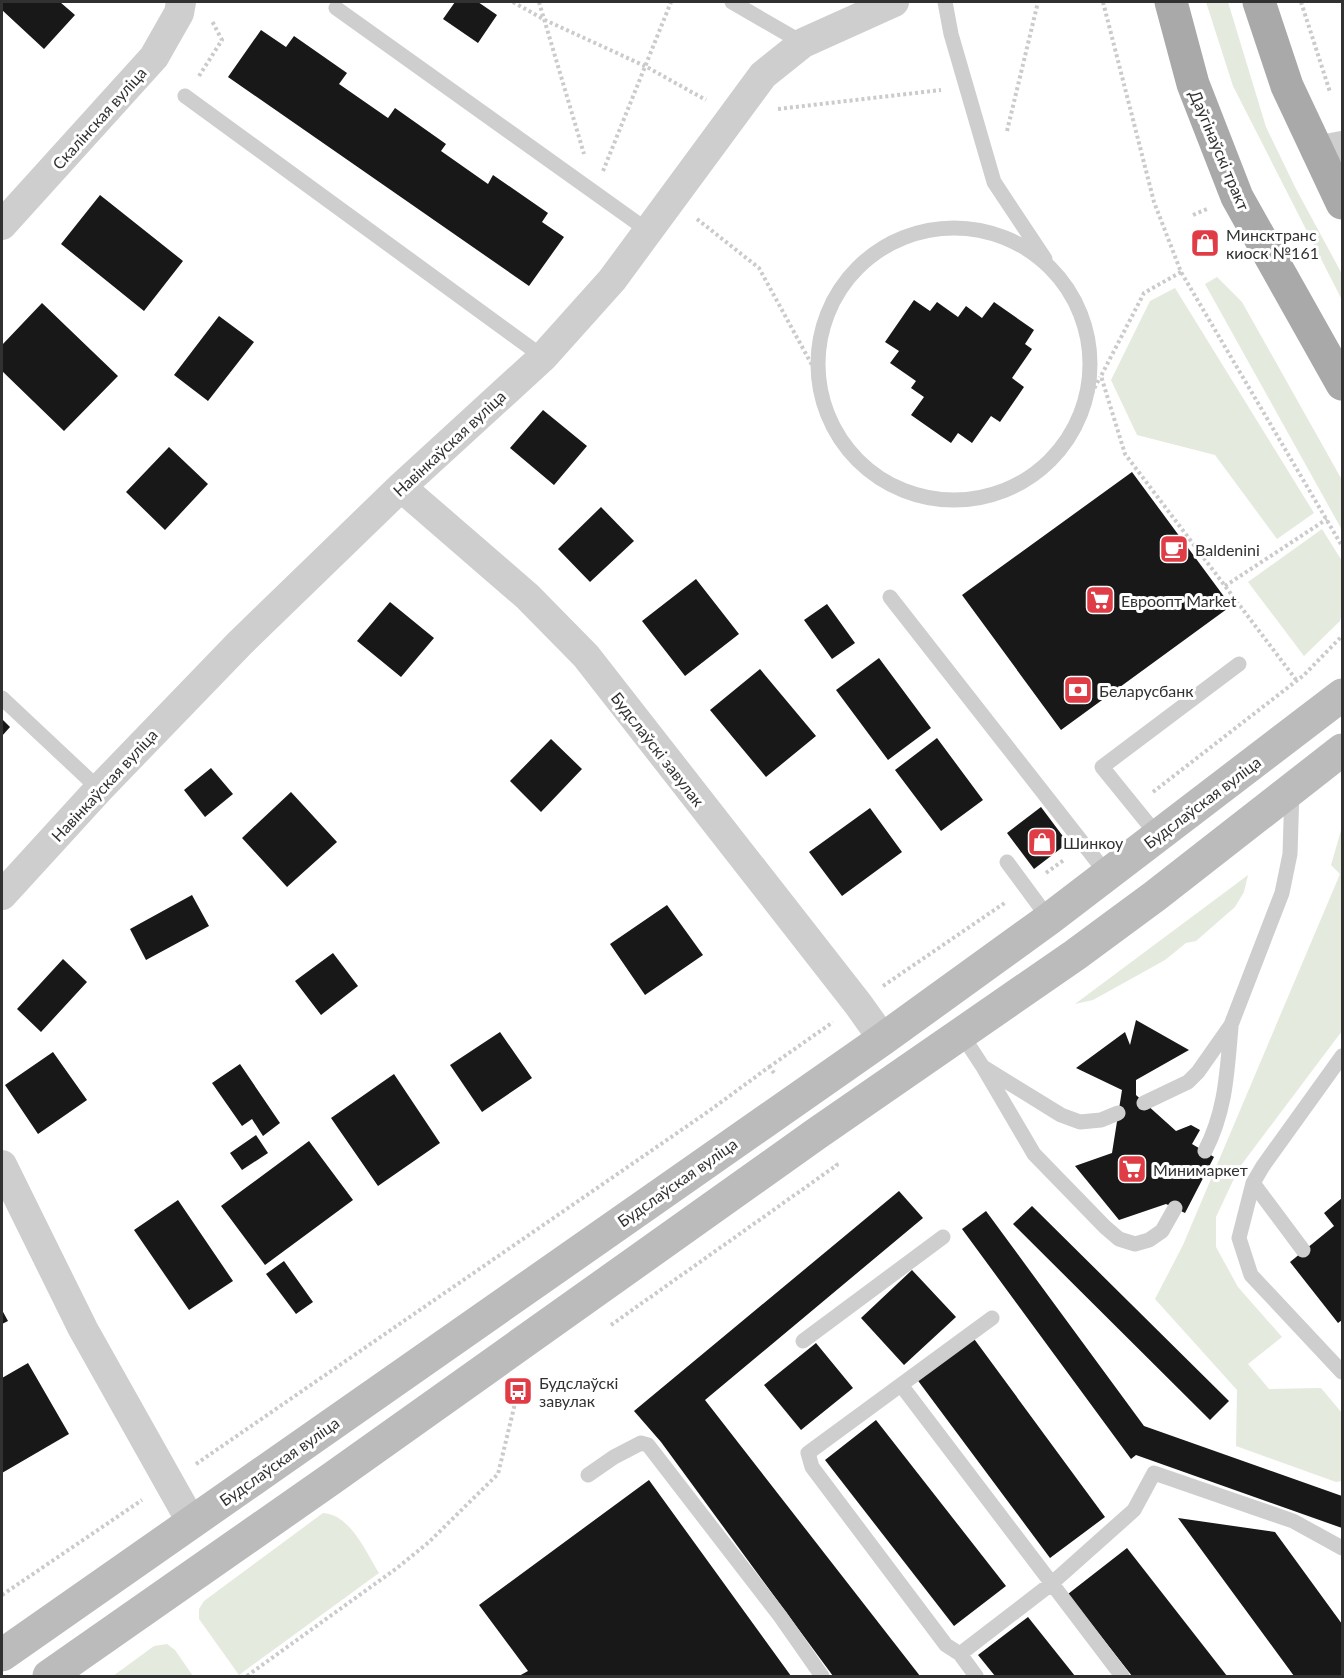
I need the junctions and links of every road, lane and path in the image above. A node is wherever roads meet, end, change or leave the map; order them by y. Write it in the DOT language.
graph roads {
  1 [pos="181,2"];
  2 [pos="539,2"];
  3 [pos="671,2"];
  4 [pos="732,2"];
  5 [pos="894,2"];
  6 [pos="945,2"];
  7 [pos="1038,2"];
  8 [pos="1102,2"];
  9 [pos="1171,2"];
  10 [pos="1259,2"];
  11 [pos="1301,2"];
  12 [pos="336,8"];
  13 [pos="211,21"];
  14 [pos="803,44"];
  15 [pos="185,96"];
  16 [pos="1333,101"];
  17 [pos="1329,149"];
  18 [pos="994,182"];
  19 [pos="595,192"];
  20 [pos="671,198"];
  21 [pos="1342,203"];
  22 [pos="2,225"];
  23 [pos="648,230"];
  24 [pos="1050,266"];
  25 [pos="1181,272"];
  26 [pos="543,357"];
  27 [pos="818,376"];
  28 [pos="1101,376"];
  29 [pos="1342,384"];
  30 [pos="1081,415"];
  31 [pos="401,487"];
  32 [pos="1327,519"];
  33 [pos="1342,546"];
  34 [pos="1225,586"];
  35 [pos="890,597"];
  36 [pos="1239,664"];
  37 [pos="1297,681"];
  38 [pos="1342,695"];
  39 [pos="2,698"];
  40 [pos="1342,750"];
  41 [pos="99,789"];
  42 [pos="1292,790"];
  43 [pos="1158,836"];
  44 [pos="1007,862"];
  45 [pos="1107,874"];
  46 [pos="2,895"];
  47 [pos="1049,919"];
  48 [pos="1231,1025"];
  49 [pos="962,1035"];
  50 [pos="884,1039"];
  51 [pos="1342,1056"];
  52 [pos="983,1067"];
  53 [pos="1144,1103"];
  54 [pos="709,1111"];
  55 [pos="1118,1113"];
  56 [pos="1205,1152"];
  57 [pos="2,1165"];
  58 [pos="1253,1183"];
  59 [pos="1175,1208"];
  60 [pos="943,1237"];
  61 [pos="1303,1251"];
  62 [pos="992,1318"];
  63 [pos="803,1341"];
  64 [pos="1342,1372"];
  65 [pos="901,1385"];
  66 [pos="518,1391"];
  67 [pos="588,1475"];
  68 [pos="169,1482"];
  69 [pos="192,1523"];
  70 [pos="1342,1548"];
  71 [pos="1051,1584"];
  72 [pos="2,1595"];
  73 [pos="2,1654"];
  74 [pos="960,1654"];
  75 [pos="49,1677"];
  76 [pos="247,1677"];
  77 [pos="822,1677"];
  78 [pos="976,1677"];
  79 [pos="1122,1677"];
  1 -- 22 [label="street, Скалінская вуліца"];
  2 -- 19 [label="path"];
  3 -- 19 [label="path"];
  4 -- 14 [label="lane"];
  5 -- 14 [label="street, Навінкаўская вуліца"];
  6 -- 18 [label="lane"];
  7 -- 18 [label="path"];
  8 -- 25 [label="path"];
  9 -- 29 [label="main road, Даўгінаўскі тракт"];
  10 -- 17 [label="main road"];
  11 -- 16 [label="path"];
  12 -- 19 [label="lane"];
  13 -- 15 [label="path"];
  14 -- 20 [label="street, Навінкаўская вуліца"];
  15 -- 26 [label="lane"];
  17 -- 21 [label="main road"];
  18 -- 24 [label="lane"];
  19 -- 23 [label="lane"];
  20 -- 23 [label="street, Навінкаўская вуліца"];
  20 -- 27 [label="path"];
  23 -- 26 [label="street, Навінкаўская вуліца"];
  24 -- 27 [label="lane"];
  24 -- 30 [label="lane"];
  25 -- 28 [label="path"];
  25 -- 32 [label="path"];
  26 -- 31 [label="street, Навінкаўская вуліца"];
  27 -- 30 [label="lane"];
  28 -- 30 [label="path"];
  28 -- 34 [label="path"];
  31 -- 41 [label="street, Навінкаўская вуліца"];
  31 -- 50 [label="street, Будслаўскі завулак"];
  32 -- 33 [label="path"];
  32 -- 34 [label="path"];
  34 -- 37 [label="path"];
  35 -- 45 [label="lane"];
  36 -- 43 [label="lane"];
  38 -- 43 [label="main road, Будслаўская вуліца"];
  39 -- 41 [label="lane"];
  40 -- 42 [label="main road"];
  41 -- 46 [label="street, Навінкаўская вуліца"];
  42 -- 48 [label="lane"];
  42 -- 49 [label="main road"];
  43 -- 45 [label="main road, Будслаўская вуліца"];
  44 -- 47 [label="lane"];
  45 -- 47 [label="main road, Будслаўская вуліца"];
  47 -- 50 [label="main road, Будслаўская вуліца"];
  48 -- 53 [label="lane"];
  48 -- 56 [label="lane"];
  49 -- 52 [label="lane"];
  49 -- 75 [label="main road"];
  50 -- 69 [label="main road, Будслаўская вуліца"];
  51 -- 58 [label="lane"];
  52 -- 55 [label="lane"];
  52 -- 59 [label="lane"];
  54 -- 68 [label="path"];
  57 -- 68 [label="street"];
  58 -- 61 [label="lane"];
  58 -- 64 [label="lane"];
  60 -- 63 [label="lane"];
  62 -- 65 [label="lane"];
  65 -- 71 [label="lane"];
  65 -- 74 [label="lane"];
  66 -- 76 [label="path"];
  67 -- 77 [label="lane"];
  68 -- 69 [label="street"];
  68 -- 72 [label="path"];
  69 -- 73 [label="main road, Будслаўская вуліца"];
  70 -- 71 [label="lane"];
  71 -- 74 [label="lane"];
  71 -- 79 [label="lane"];
  74 -- 78 [label="lane"];
}
